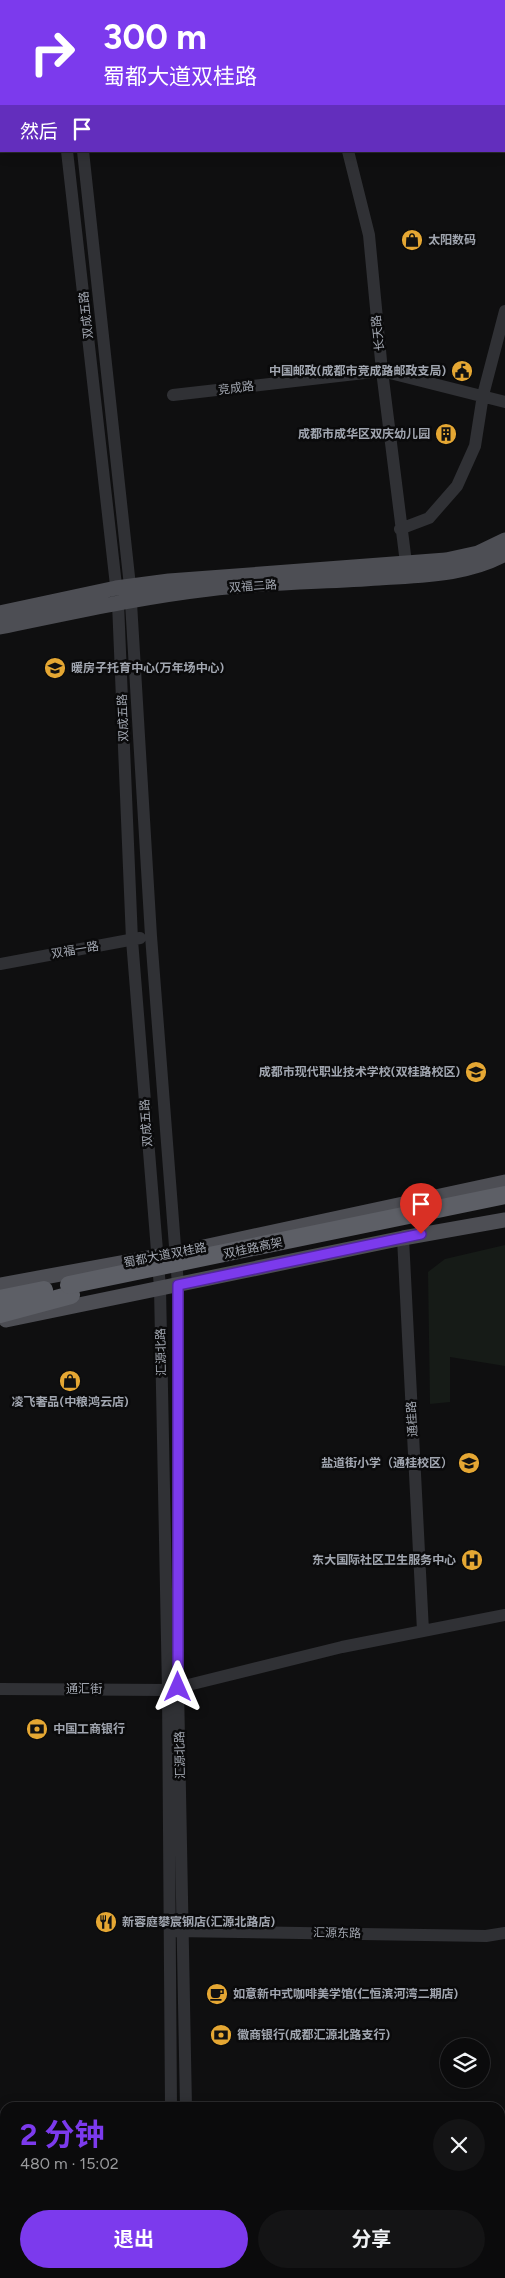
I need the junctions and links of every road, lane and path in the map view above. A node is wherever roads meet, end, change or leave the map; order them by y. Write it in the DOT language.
graph roads {
  1 [pos="68,152"];
  2 [pos="83,152"];
  3 [pos="348,152"];
  4 [pos="505,311"];
  5 [pos="382,371"];
  6 [pos="483,395"];
  7 [pos="173,396"];
  8 [pos="505,402"];
  9 [pos="400,529"];
  10 [pos="505,540"];
  11 [pos="505,554"];
  12 [pos="406,570"];
  13 [pos="124,594"];
  14 [pos="0,613"];
  15 [pos="0,627"];
  16 [pos="151,936"];
  17 [pos="132,940"];
  18 [pos="0,964"];
  19 [pos="505,1182"];
  20 [pos="505,1195"];
  21 [pos="505,1207"];
  22 [pos="505,1220"];
  23 [pos="403,1238"];
  24 [pos="176,1253"];
  25 [pos="156,1257"];
  26 [pos="0,1285"];
  27 [pos="178,1285"];
  28 [pos="160,1288"];
  29 [pos="70,1290"];
  30 [pos="0,1292"];
  31 [pos="0,1299"];
  32 [pos="0,1309"];
  33 [pos="0,1314"];
  34 [pos="0,1322"];
  35 [pos="505,1615"];
  36 [pos="423,1631"];
  37 [pos="173,1688"];
  38 [pos="0,1689"];
  39 [pos="170,1931"];
  40 [pos="183,1931"];
  41 [pos="505,1933"];
  42 [pos="170,2102"];
  43 [pos="186,2102"];
  1 -- 13 [label="street, 双成五路"];
  2 -- 13 [label="street, 双成五路"];
  3 -- 5 [label="street, 长天路"];
  4 -- 6 [label="street"];
  5 -- 6 [label="street, 竞成路"];
  5 -- 7 [label="street, 竞成路"];
  5 -- 9 [label="street, 长天路"];
  6 -- 8 [label="street, 竞成路"];
  6 -- 9 [label="street"];
  9 -- 12 [label="street, 长天路"];
  10 -- 12 [label="main road, 双福二路"];
  11 -- 12 [label="main road, 双福二路"];
  12 -- 13 [label="main road, 双福二路"];
  13 -- 14 [label="main road, 双福二路"];
  13 -- 15 [label="main road, 双福二路"];
  13 -- 16 [label="street, 双成五路"];
  13 -- 17 [label="street, 双成五路"];
  16 -- 17 [label="street, 双福一路"];
  16 -- 24 [label="street, 双成五路"];
  17 -- 18 [label="street, 双福一路"];
  17 -- 25 [label="street, 双成五路"];
  19 -- 24 [label="main road, 蜀都大道双桂路"];
  20 -- 29 [label="highway, 双桂路高架, bridge"];
  21 -- 29 [label="highway, 双桂路高架"];
  22 -- 23 [label="main road"];
  23 -- 27 [label="main road"];
  23 -- 36 [label="street, 通桂路"];
  24 -- 25 [label="main road, 蜀都大道双桂路"];
  24 -- 27 [label="street, 汇源北路"];
  25 -- 26 [label="main road, 蜀都大道双桂路"];
  25 -- 28 [label="street, 汇源北路"];
  27 -- 28 [label="main road"];
  27 -- 37 [label="street, 汇源北路"];
  28 -- 34 [label="main road"];
  28 -- 37 [label="street, 汇源北路"];
  29 -- 30 [label="highway"];
  29 -- 31 [label="highway, 双桂路高架"];
  29 -- 32 [label="highway, 双桂路高架"];
  29 -- 33 [label="highway"];
  35 -- 36 [label="street, 通汇街"];
  36 -- 37 [label="street, 通汇街"];
  37 -- 38 [label="street, 通汇街"];
  37 -- 39 [label="street, 汇源北路"];
  37 -- 40 [label="street, 汇源北路"];
  39 -- 40 [label="street, 汇源东路"];
  39 -- 42 [label="street, 汇源北路"];
  40 -- 41 [label="street, 汇源东路"];
  40 -- 43 [label="street, 汇源北路"];
}
